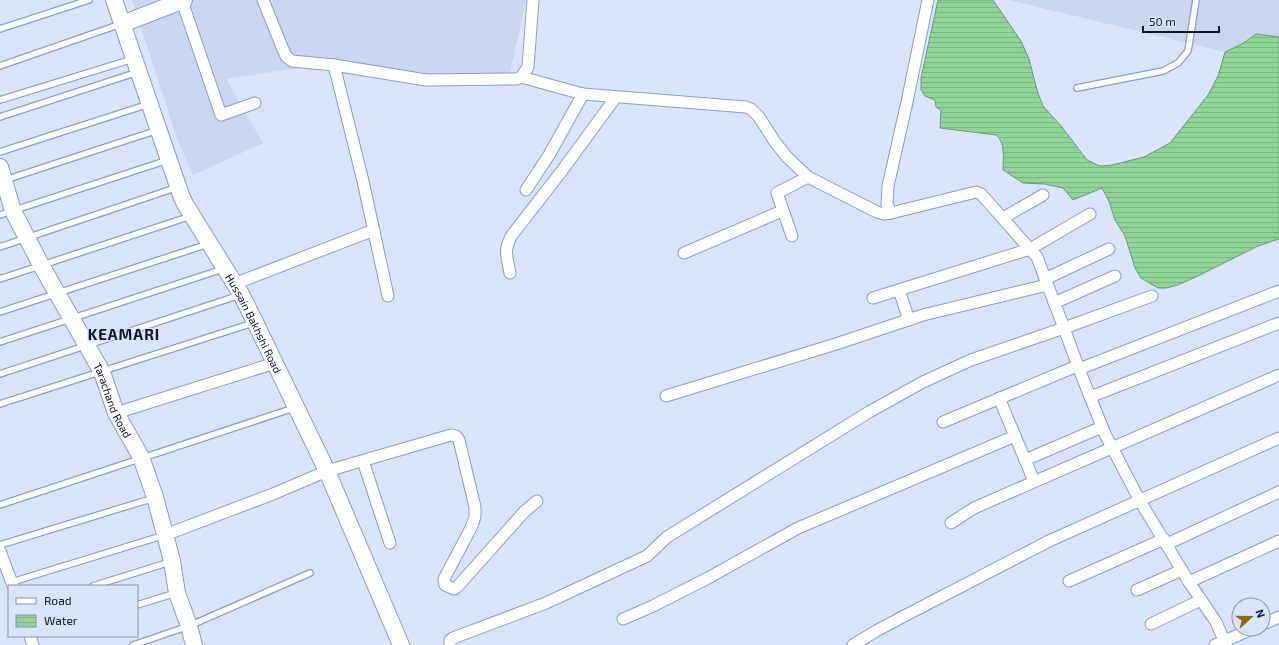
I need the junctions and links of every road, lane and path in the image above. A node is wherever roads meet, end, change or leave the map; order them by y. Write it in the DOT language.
graph roads {
  1 [pos="88,0"];
  2 [pos="114,0"];
  3 [pos="183,0"];
  4 [pos="263,0"];
  5 [pos="533,0"];
  6 [pos="928,0"];
  7 [pos="1196,0"];
  8 [pos="122,24"];
  9 [pos="0,29"];
  10 [pos="136,65"];
  11 [pos="334,65"];
  12 [pos="0,66"];
  13 [pos="521,77"];
  14 [pos="1077,88"];
  15 [pos="583,94"];
  16 [pos="616,97"];
  17 [pos="0,100"];
  18 [pos="150,104"];
  19 [pos="255,104"];
  20 [pos="0,118"];
  21 [pos="159,130"];
  22 [pos="0,152"];
  23 [pos="169,160"];
  24 [pos="1,177"];
  25 [pos="808,177"];
  26 [pos="178,187"];
  27 [pos="526,190"];
  28 [pos="1043,194"];
  29 [pos="782,211"];
  30 [pos="7,213"];
  31 [pos="891,213"];
  32 [pos="1090,214"];
  33 [pos="193,216"];
  34 [pos="1003,218"];
  35 [pos="374,230"];
  36 [pos="792,236"];
  37 [pos="27,238"];
  38 [pos="210,243"];
  39 [pos="0,247"];
  40 [pos="1030,249"];
  41 [pos="1109,249"];
  42 [pos="684,253"];
  43 [pos="41,266"];
  44 [pos="225,268"];
  45 [pos="510,273"];
  46 [pos="1115,276"];
  47 [pos="0,279"];
  48 [pos="1046,282"];
  49 [pos="238,289"];
  50 [pos="899,290"];
  51 [pos="1279,291"];
  52 [pos="57,293"];
  53 [pos="388,296"];
  54 [pos="1152,296"];
  55 [pos="873,298"];
  56 [pos="1054,303"];
  57 [pos="0,312"];
  58 [pos="72,318"];
  59 [pos="909,320"];
  60 [pos="255,322"];
  61 [pos="1279,323"];
  62 [pos="1064,328"];
  63 [pos="0,342"];
  64 [pos="87,345"];
  65 [pos="275,363"];
  66 [pos="1078,367"];
  67 [pos="102,372"];
  68 [pos="0,374"];
  69 [pos="1279,375"];
  70 [pos="666,396"];
  71 [pos="999,398"];
  72 [pos="1090,398"];
  73 [pos="0,404"];
  74 [pos="296,407"];
  75 [pos="116,413"];
  76 [pos="943,422"];
  77 [pos="1102,427"];
  78 [pos="1014,436"];
  79 [pos="1279,438"];
  80 [pos="1112,448"];
  81 [pos="142,457"];
  82 [pos="1025,460"];
  83 [pos="363,461"];
  84 [pos="327,471"];
  85 [pos="1034,481"];
  86 [pos="1279,492"];
  87 [pos="155,497"];
  88 [pos="537,501"];
  89 [pos="1140,501"];
  90 [pos="0,505"];
  91 [pos="950,524"];
  92 [pos="165,535"];
  93 [pos="1279,541"];
  94 [pos="1165,542"];
  95 [pos="390,543"];
  96 [pos="0,545"];
  97 [pos="0,551"];
  98 [pos="172,561"];
  99 [pos="1182,570"];
  100 [pos="310,573"];
  101 [pos="1070,581"];
  102 [pos="1190,582"];
  103 [pos="12,584"];
  104 [pos="96,585"];
  105 [pos="1137,590"];
  106 [pos="177,593"];
  107 [pos="1201,600"];
  108 [pos="138,605"];
  109 [pos="623,619"];
  110 [pos="1152,624"];
  111 [pos="189,626"];
  112 [pos="1236,637"];
  113 [pos="1222,644"];
  114 [pos="133,645"];
  115 [pos="194,645"];
  116 [pos="401,645"];
  117 [pos="450,645"];
  118 [pos="853,645"];
  1 -- 9 [label="lane"];
  2 -- 8 [label="street, Hussain Bakhshi Road"];
  3 -- 8 [label="street"];
  3 -- 19 [label="street"];
  4 -- 11 [label="street"];
  5 -- 13 [label="street"];
  6 -- 31 [label="street"];
  7 -- 14 [label="lane"];
  8 -- 10 [label="street, Hussain Bakhshi Road"];
  8 -- 12 [label="lane"];
  10 -- 17 [label="lane"];
  10 -- 18 [label="street, Hussain Bakhshi Road"];
  10 -- 20 [label="lane"];
  11 -- 13 [label="street"];
  11 -- 35 [label="street"];
  13 -- 15 [label="street"];
  15 -- 16 [label="street"];
  15 -- 27 [label="street"];
  16 -- 25 [label="street"];
  16 -- 45 [label="street"];
  18 -- 21 [label="street, Hussain Bakhshi Road"];
  18 -- 22 [label="lane"];
  21 -- 23 [label="street, Hussain Bakhshi Road"];
  21 -- 24 [label="lane"];
  23 -- 26 [label="street, Hussain Bakhshi Road"];
  23 -- 30 [label="lane"];
  24 -- 30 [label="street, Tarachand Road"];
  25 -- 29 [label="street"];
  25 -- 31 [label="street"];
  26 -- 33 [label="street, Hussain Bakhshi Road"];
  26 -- 37 [label="lane"];
  28 -- 34 [label="street"];
  29 -- 36 [label="street"];
  29 -- 42 [label="street"];
  30 -- 37 [label="street, Tarachand Road"];
  31 -- 34 [label="street"];
  32 -- 40 [label="street"];
  33 -- 38 [label="street, Hussain Bakhshi Road"];
  33 -- 43 [label="lane"];
  34 -- 40 [label="street"];
  35 -- 49 [label="street"];
  35 -- 53 [label="street"];
  37 -- 39 [label="lane"];
  37 -- 43 [label="street, Tarachand Road"];
  38 -- 44 [label="street, Hussain Bakhshi Road"];
  38 -- 52 [label="lane"];
  40 -- 48 [label="street"];
  40 -- 50 [label="street"];
  41 -- 48 [label="street"];
  43 -- 47 [label="lane"];
  43 -- 52 [label="street, Tarachand Road"];
  44 -- 49 [label="street, Hussain Bakhshi Road"];
  44 -- 58 [label="lane"];
  46 -- 56 [label="street"];
  48 -- 56 [label="street"];
  48 -- 59 [label="street"];
  49 -- 60 [label="street, Hussain Bakhshi Road"];
  49 -- 64 [label="lane"];
  50 -- 55 [label="street"];
  50 -- 59 [label="street"];
  51 -- 66 [label="street"];
  52 -- 57 [label="lane"];
  52 -- 58 [label="street, Tarachand Road"];
  54 -- 62 [label="street"];
  56 -- 62 [label="street"];
  58 -- 63 [label="lane"];
  58 -- 64 [label="street, Tarachand Road"];
  59 -- 70 [label="street"];
  60 -- 65 [label="street, Hussain Bakhshi Road"];
  60 -- 67 [label="lane"];
  61 -- 72 [label="street"];
  62 -- 66 [label="street"];
  62 -- 117 [label="street"];
  64 -- 67 [label="street, Tarachand Road"];
  64 -- 68 [label="lane"];
  65 -- 74 [label="street, Hussain Bakhshi Road"];
  65 -- 75 [label="street"];
  66 -- 71 [label="street"];
  66 -- 72 [label="street"];
  67 -- 73 [label="lane"];
  67 -- 75 [label="street, Tarachand Road"];
  69 -- 80 [label="street"];
  71 -- 76 [label="street"];
  71 -- 78 [label="street"];
  72 -- 77 [label="street"];
  74 -- 81 [label="lane"];
  74 -- 84 [label="street, Hussain Bakhshi Road"];
  75 -- 81 [label="street, Tarachand Road"];
  77 -- 80 [label="street"];
  77 -- 82 [label="street"];
  78 -- 82 [label="street"];
  78 -- 109 [label="street"];
  79 -- 89 [label="street"];
  80 -- 85 [label="street"];
  80 -- 89 [label="street"];
  81 -- 87 [label="street, Tarachand Road"];
  81 -- 90 [label="lane"];
  82 -- 85 [label="street"];
  83 -- 84 [label="street"];
  83 -- 88 [label="street"];
  83 -- 95 [label="street"];
  84 -- 92 [label="street"];
  84 -- 116 [label="street, Hussain Bakhshi Road"];
  85 -- 91 [label="street"];
  86 -- 94 [label="street"];
  87 -- 92 [label="street, Tarachand Road"];
  87 -- 96 [label="lane"];
  89 -- 94 [label="street"];
  89 -- 118 [label="street"];
  92 -- 98 [label="street, Tarachand Road"];
  92 -- 103 [label="lane"];
  93 -- 102 [label="street"];
  94 -- 99 [label="street"];
  94 -- 101 [label="street"];
  97 -- 103 [label="street"];
  98 -- 104 [label="lane"];
  98 -- 106 [label="street, Tarachand Road"];
  99 -- 102 [label="street"];
  99 -- 105 [label="street"];
  100 -- 111 [label="lane"];
  102 -- 107 [label="street"];
  106 -- 108 [label="lane"];
  106 -- 111 [label="street, Tarachand Road"];
  107 -- 110 [label="street"];
  107 -- 113 [label="street"];
  111 -- 114 [label="lane"];
  111 -- 115 [label="street, Tarachand Road"];
  112 -- 113 [label="street"];
}
